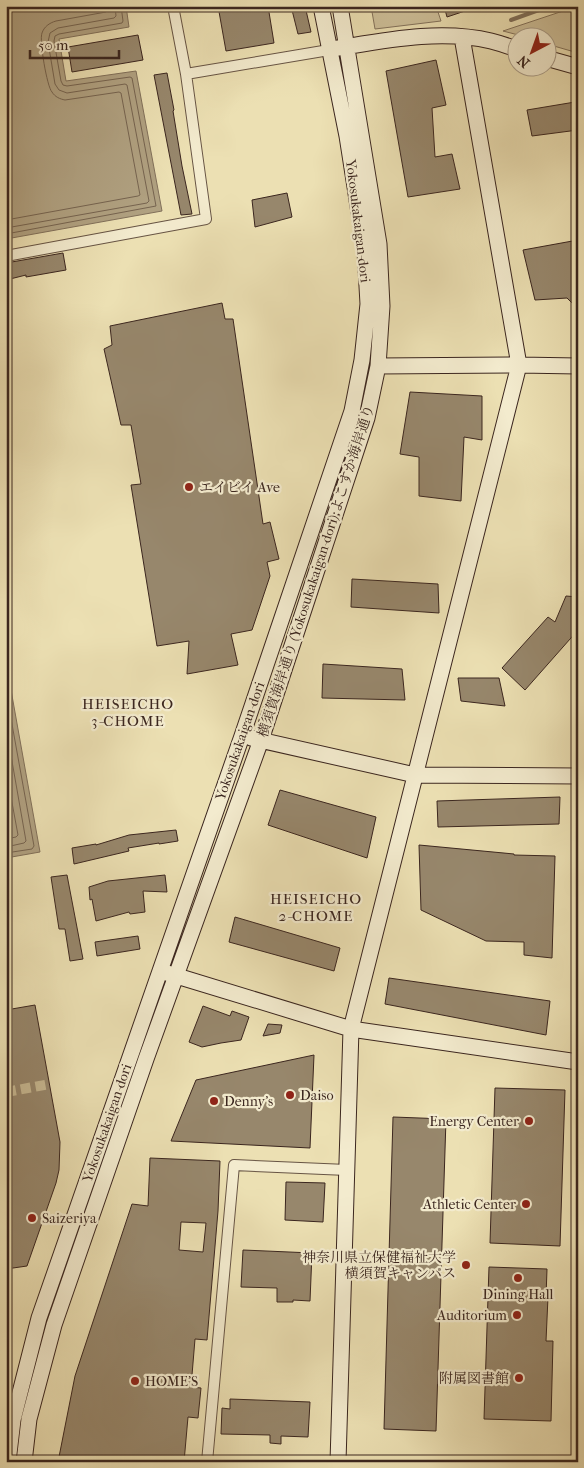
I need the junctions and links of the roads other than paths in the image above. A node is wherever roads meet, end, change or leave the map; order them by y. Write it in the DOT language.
graph roads {
  1 [pos="173,6"];
  2 [pos="321,6"];
  3 [pos="340,6"];
  4 [pos="462,37"];
  5 [pos="506,46"];
  6 [pos="348,47"];
  7 [pos="329,50"];
  8 [pos="556,61"];
  9 [pos="578,67"];
  10 [pos="186,74"];
  11 [pos="6,256"];
  12 [pos="519,365"];
  13 [pos="378,366"];
  14 [pos="578,366"];
  15 [pos="242,736"];
  16 [pos="261,740"];
  17 [pos="415,775"];
  18 [pos="578,776"];
  19 [pos="159,972"];
  20 [pos="176,975"];
  21 [pos="351,1029"];
  22 [pos="578,1062"];
  23 [pos="347,1170"];
  24 [pos="8,1462"];
  25 [pos="24,1462"];
  26 [pos="208,1462"];
  27 [pos="338,1462"];
  1 -- 10 [label="street"];
  2 -- 7 [label="street, Yokosukakaigan-dori"];
  3 -- 6 [label="street, 横須賀海岸通り (Yokosukakaigan-dori);よこすか海岸通り"];
  4 -- 5 [label="street"];
  4 -- 6 [label="street"];
  4 -- 12 [label="street"];
  6 -- 7 [label="street"];
  6 -- 13 [label="street, 横須賀海岸通り (Yokosukakaigan-dori);よこすか海岸通り"];
  7 -- 10 [label="street"];
  7 -- 15 [label="street, Yokosukakaigan-dori"];
  8 -- 9 [label="street"];
  10 -- 11 [label="street"];
  12 -- 13 [label="street"];
  12 -- 14 [label="street"];
  12 -- 17 [label="street"];
  13 -- 16 [label="street, 横須賀海岸通り (Yokosukakaigan-dori);よこすか海岸通り"];
  15 -- 16 [label="street"];
  15 -- 19 [label="street, Yokosukakaigan-dori"];
  16 -- 17 [label="street"];
  16 -- 20 [label="street, 横須賀海岸通り (Yokosukakaigan-dori);よこすか海岸通り"];
  17 -- 18 [label="street"];
  17 -- 21 [label="street"];
  19 -- 20 [label="street"];
  19 -- 24 [label="street, Yokosukakaigan-dori"];
  20 -- 21 [label="street"];
  20 -- 25 [label="street, Yokosukakaigan-dori"];
  21 -- 22 [label="street"];
  21 -- 23 [label="street"];
  23 -- 26 [label="street"];
  23 -- 27 [label="street"];
}
